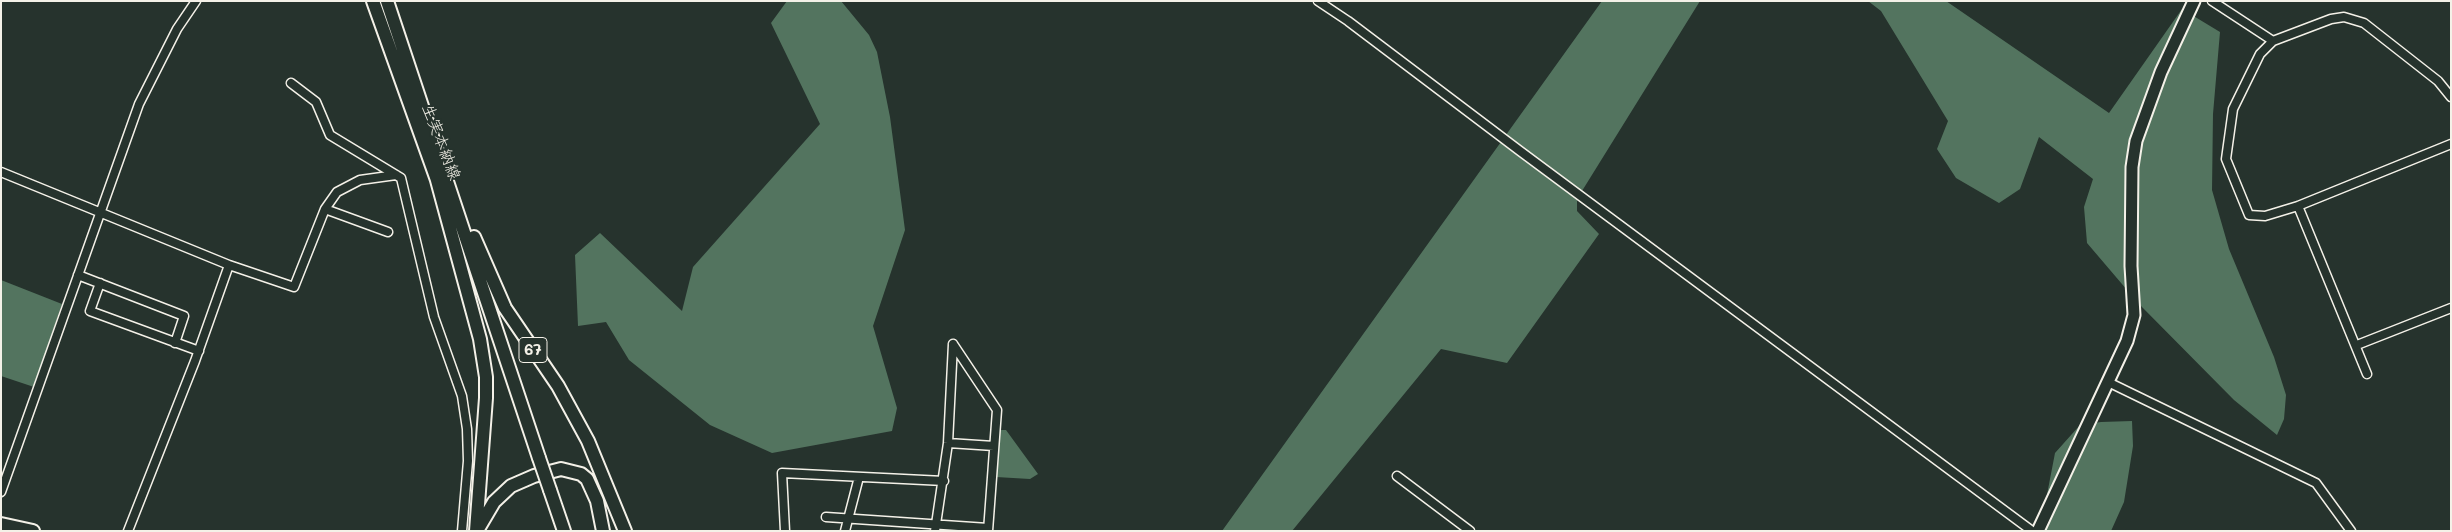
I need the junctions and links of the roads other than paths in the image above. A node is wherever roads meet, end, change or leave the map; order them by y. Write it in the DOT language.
graph roads {
  1 [pos="196,1"];
  2 [pos="373,1"];
  3 [pos="386,1"];
  4 [pos="1318,1"];
  5 [pos="2194,1"];
  6 [pos="2212,1"];
  7 [pos="2273,41"];
  8 [pos="291,83"];
  9 [pos="319,94"];
  10 [pos="2451,97"];
  11 [pos="316,102"];
  12 [pos="2451,144"];
  13 [pos="439,171"];
  14 [pos="1,172"];
  15 [pos="396,175"];
  16 [pos="2298,206"];
  17 [pos="325,209"];
  18 [pos="100,212"];
  19 [pos="388,232"];
  20 [pos="229,265"];
  21 [pos="78,275"];
  22 [pos="100,283"];
  23 [pos="2451,308"];
  24 [pos="175,343"];
  25 [pos="2357,345"];
  26 [pos="199,352"];
  27 [pos="2367,374"];
  28 [pos="2108,382"];
  29 [pos="948,443"];
  30 [pos="994,446"];
  31 [pos="1397,476"];
  32 [pos="859,477"];
  33 [pos="944,482"];
  34 [pos="1,492"];
  35 [pos="826,517"];
  36 [pos="848,520"];
  37 [pos="1,524"];
  38 [pos="935,528"];
  39 [pos="988,529"];
  40 [pos="33,531"];
  41 [pos="128,531"];
  42 [pos="462,531"];
  43 [pos="476,531"];
  44 [pos="564,531"];
  45 [pos="603,531"];
  46 [pos="625,531"];
  47 [pos="785,531"];
  48 [pos="845,531"];
  49 [pos="1470,531"];
  50 [pos="2032,531"];
  51 [pos="2038,531"];
  52 [pos="2351,531"];
  1 -- 18 [label="street"];
  2 -- 13 [label="main road, 生実本納線 / 67"];
  3 -- 13 [label="main road, 生実本納線 / 67"];
  4 -- 50 [label="street"];
  5 -- 28 [label="street"];
  6 -- 7 [label="street"];
  7 -- 10 [label="street"];
  7 -- 16 [label="street"];
  8 -- 11 [label="street"];
  9 -- 11 [label="street"];
  11 -- 15 [label="street"];
  12 -- 16 [label="street"];
  13 -- 43 [label="main road, 67"];
  13 -- 44 [label="main road, 生実本納線 / 67, bridge"];
  13 -- 46 [label="main road, 67"];
  14 -- 18 [label="street"];
  15 -- 17 [label="street"];
  15 -- 42 [label="street"];
  16 -- 25 [label="street"];
  17 -- 19 [label="street"];
  17 -- 20 [label="street"];
  18 -- 20 [label="street"];
  18 -- 21 [label="street"];
  20 -- 26 [label="street"];
  21 -- 22 [label="street"];
  21 -- 34 [label="street"];
  22 -- 24 [label="street"];
  22 -- 24 [label="street"];
  23 -- 25 [label="street"];
  24 -- 26 [label="street"];
  25 -- 27 [label="street"];
  26 -- 41 [label="street"];
  28 -- 51 [label="street"];
  28 -- 52 [label="street"];
  29 -- 30 [label="street"];
  29 -- 30 [label="street"];
  29 -- 33 [label="street"];
  30 -- 39 [label="street"];
  31 -- 49 [label="street"];
  32 -- 33 [label="street"];
  32 -- 36 [label="street"];
  32 -- 47 [label="street"];
  33 -- 38 [label="street"];
  35 -- 36 [label="street"];
  36 -- 38 [label="street"];
  36 -- 48 [label="street"];
  37 -- 40 [label="main road"];
  38 -- 39 [label="street"];
  43 -- 45 [label="main road, 67"];
}
